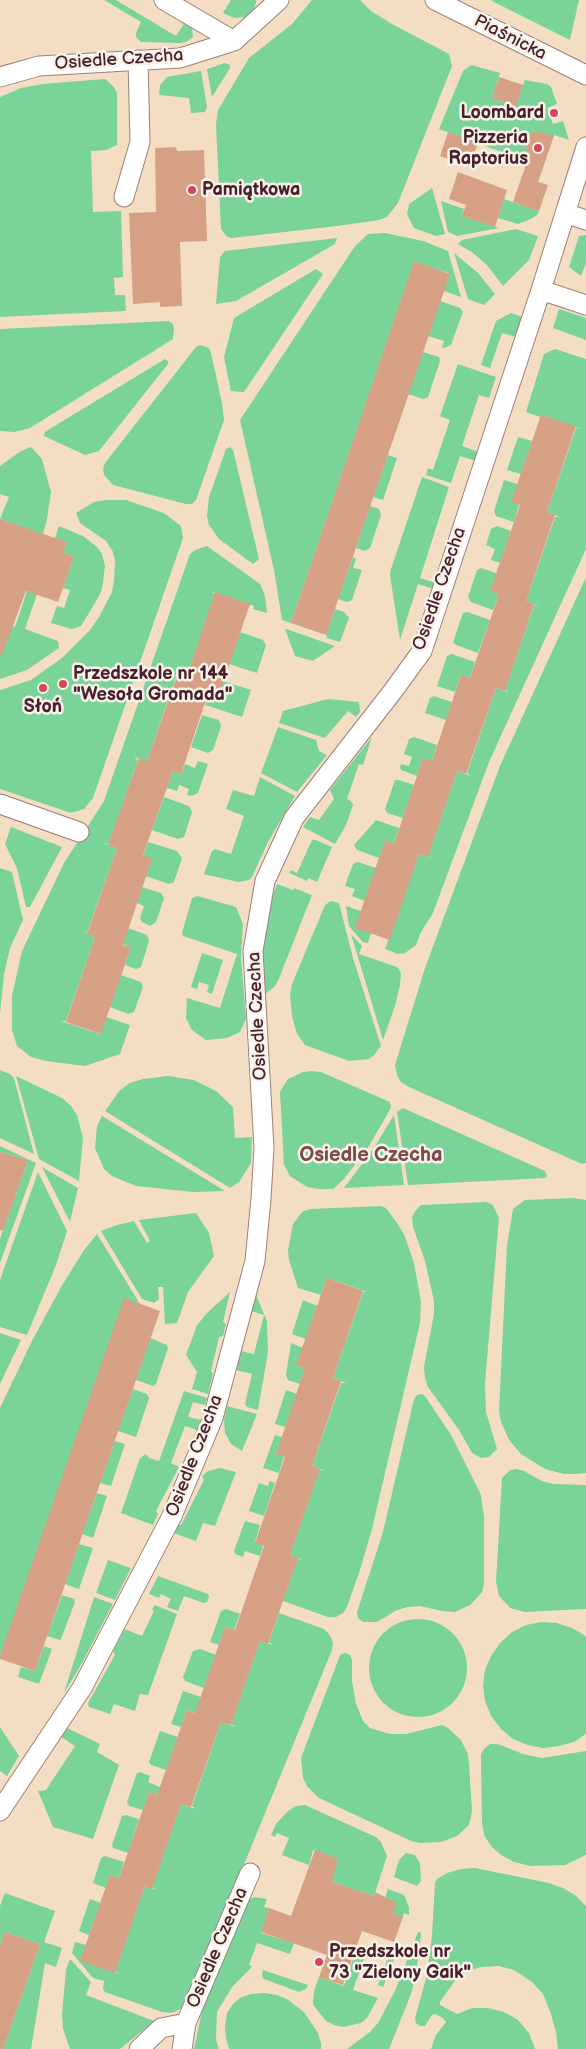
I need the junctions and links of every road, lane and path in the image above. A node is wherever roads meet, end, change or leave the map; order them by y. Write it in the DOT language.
graph roads {
  1 [pos="164,0"];
  2 [pos="278,0"];
  3 [pos="436,0"];
  4 [pos="234,41"];
  5 [pos="138,60"];
  6 [pos="586,75"];
  7 [pos="1,76"];
  8 [pos="586,146"];
  9 [pos="124,197"];
  10 [pos="565,213"];
  11 [pos="586,220"];
  12 [pos="541,290"];
  13 [pos="586,304"];
  14 [pos="0,804"];
  15 [pos="80,832"];
  16 [pos="0,1811"];
  17 [pos="250,1873"];
  18 [pos="186,2023"];
  19 [pos="139,2049"];
  20 [pos="182,2049"];
  1 -- 4 [label="street"];
  2 -- 4 [label="street, Osiedle Czecha"];
  3 -- 6 [label="street, Piaśnicka"];
  4 -- 5 [label="street, Osiedle Czecha"];
  5 -- 7 [label="street, Osiedle Czecha"];
  5 -- 9 [label="street"];
  8 -- 10 [label="street, Osiedle Czecha"];
  10 -- 11 [label="street"];
  10 -- 12 [label="street, Osiedle Czecha"];
  12 -- 13 [label="street"];
  12 -- 16 [label="street, Osiedle Czecha"];
  14 -- 15 [label="street"];
  17 -- 18 [label="street, Osiedle Czecha"];
  18 -- 19 [label="street, Osiedle Czecha"];
  18 -- 20 [label="street, Osiedle Czecha"];
}
